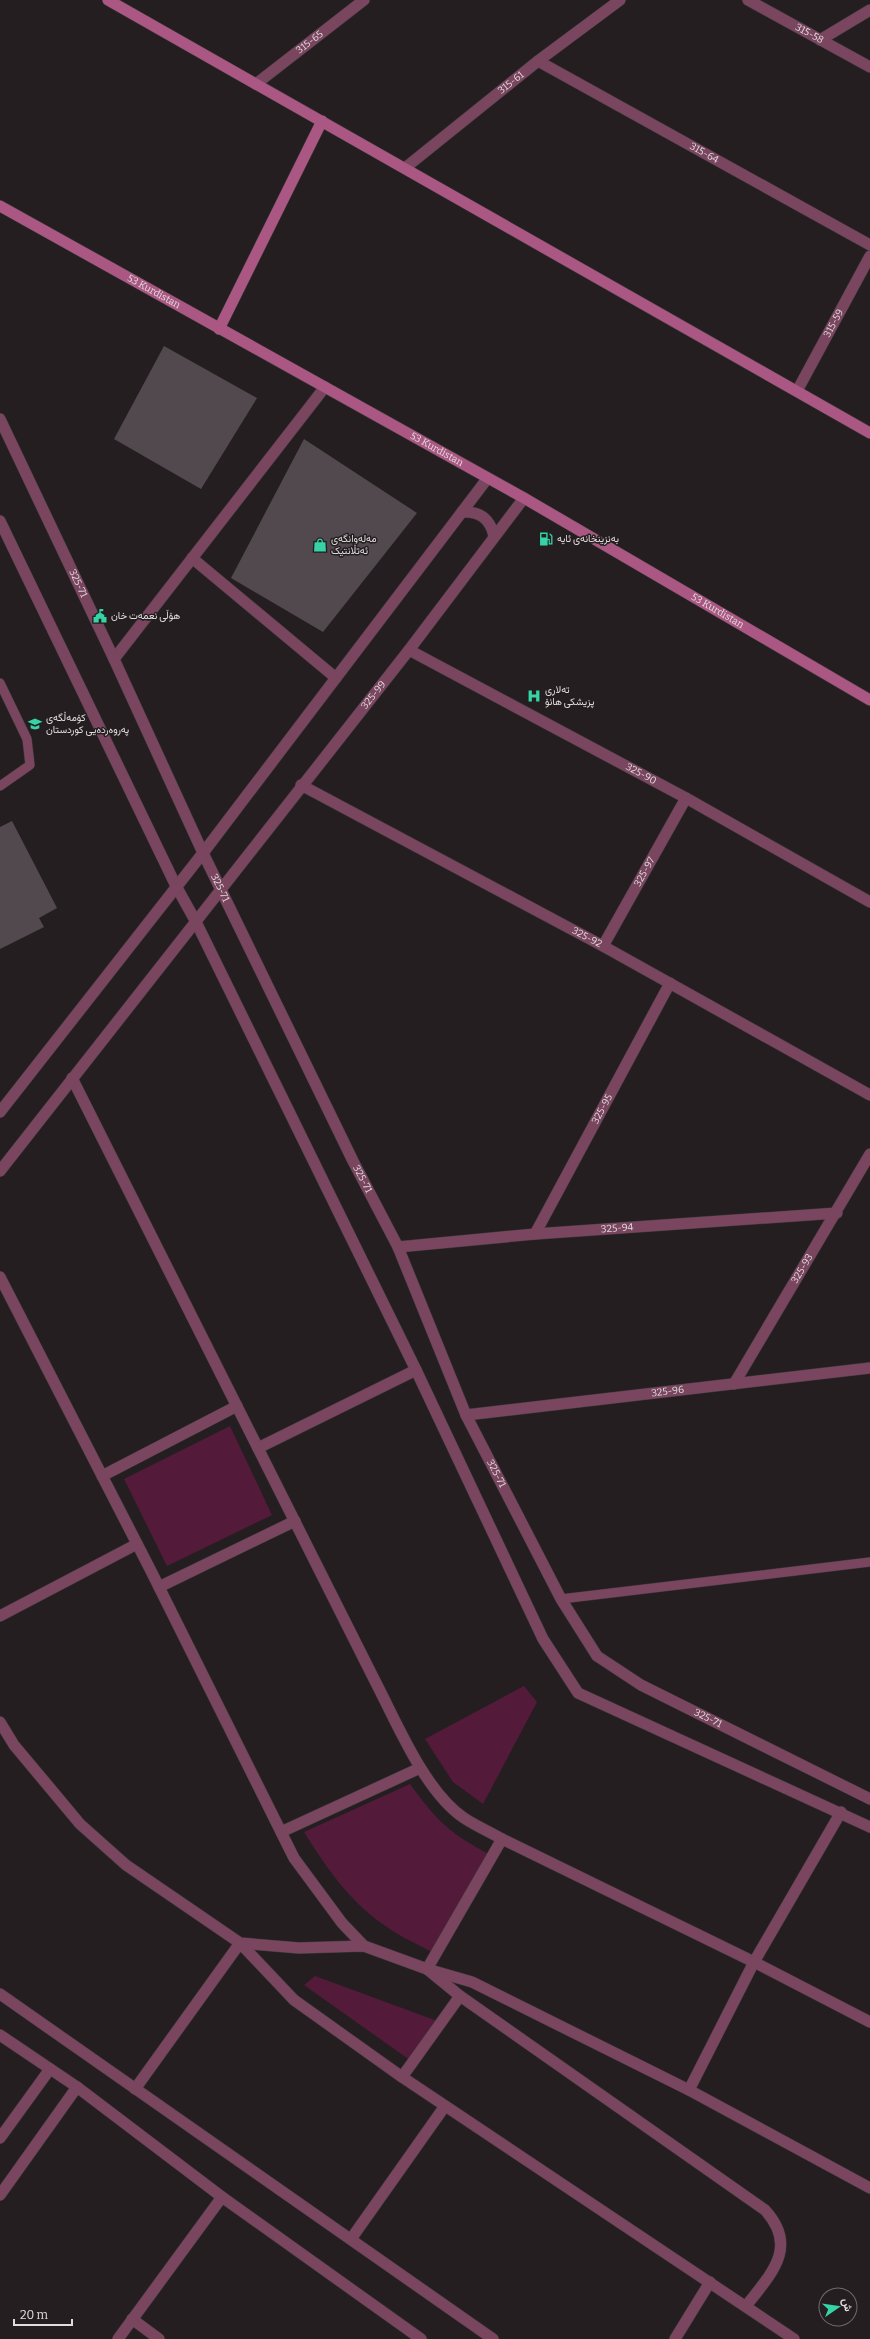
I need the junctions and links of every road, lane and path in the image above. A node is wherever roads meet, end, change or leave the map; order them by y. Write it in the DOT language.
graph roads {
  1 [pos="108,0"];
  2 [pos="364,0"];
  3 [pos="620,0"];
  4 [pos="748,0"];
  5 [pos="870,10"];
  6 [pos="820,40"];
  7 [pos="538,61"];
  8 [pos="870,67"];
  9 [pos="256,84"];
  10 [pos="322,121"];
  11 [pos="404,168"];
  12 [pos="0,206"];
  13 [pos="870,245"];
  14 [pos="870,256"];
  15 [pos="219,329"];
  16 [pos="325,387"];
  17 [pos="797,391"];
  18 [pos="0,419"];
  19 [pos="870,433"];
  20 [pos="487,478"];
  21 [pos="524,498"];
  22 [pos="462,512"];
  23 [pos="0,521"];
  24 [pos="494,536"];
  25 [pos="192,558"];
  26 [pos="409,650"];
  27 [pos="114,659"];
  28 [pos="336,678"];
  29 [pos="0,683"];
  30 [pos="870,700"];
  31 [pos="301,785"];
  32 [pos="0,786"];
  33 [pos="686,798"];
  34 [pos="203,853"];
  35 [pos="176,886"];
  36 [pos="221,891"];
  37 [pos="870,902"];
  38 [pos="196,922"];
  39 [pos="603,946"];
  40 [pos="670,983"];
  41 [pos="72,1078"];
  42 [pos="870,1095"];
  43 [pos="0,1112"];
  44 [pos="870,1154"];
  45 [pos="0,1171"];
  46 [pos="837,1213"];
  47 [pos="535,1234"];
  48 [pos="398,1247"];
  49 [pos="0,1277"];
  50 [pos="870,1368"];
  51 [pos="416,1370"];
  52 [pos="734,1384"];
  53 [pos="237,1406"];
  54 [pos="466,1415"];
  55 [pos="258,1448"];
  56 [pos="102,1476"];
  57 [pos="295,1521"];
  58 [pos="137,1544"];
  59 [pos="870,1562"];
  60 [pos="159,1587"];
  61 [pos="561,1598"];
  62 [pos="0,1616"];
  63 [pos="0,1722"];
  64 [pos="420,1768"];
  65 [pos="870,1799"];
  66 [pos="841,1812"];
  67 [pos="870,1827"];
  68 [pos="281,1832"];
  69 [pos="502,1839"];
  70 [pos="240,1943"];
  71 [pos="364,1946"];
  72 [pos="754,1962"];
  73 [pos="427,1969"];
  74 [pos="0,1994"];
  75 [pos="460,1996"];
  76 [pos="870,2022"];
  77 [pos="0,2035"];
  78 [pos="50,2069"];
  79 [pos="402,2077"];
  80 [pos="77,2087"];
  81 [pos="135,2088"];
  82 [pos="688,2090"];
  83 [pos="445,2106"];
  84 [pos="0,2138"];
  85 [pos="870,2188"];
  86 [pos="0,2195"];
  87 [pos="222,2197"];
  88 [pos="351,2239"];
  89 [pos="710,2282"];
  90 [pos="746,2306"];
  91 [pos="132,2319"];
  92 [pos="118,2339"];
  93 [pos="159,2339"];
  94 [pos="422,2339"];
  95 [pos="493,2339"];
  96 [pos="675,2339"];
  97 [pos="794,2339"];
  1 -- 9 [label="main road"];
  2 -- 9 [label="street, 315-65"];
  3 -- 7 [label="street, 315-61"];
  4 -- 6 [label="street, 315-58"];
  5 -- 6 [label="street"];
  6 -- 8 [label="street, 315-58"];
  7 -- 11 [label="street, 315-61"];
  7 -- 13 [label="street, 315-64"];
  9 -- 10 [label="main road"];
  10 -- 11 [label="main road"];
  10 -- 15 [label="main road"];
  11 -- 17 [label="main road"];
  12 -- 15 [label="main road, 53 Kurdistan"];
  14 -- 17 [label="street, 315-59"];
  15 -- 16 [label="main road, 53 Kurdistan"];
  16 -- 20 [label="main road, 53 Kurdistan"];
  16 -- 25 [label="street"];
  17 -- 19 [label="main road"];
  18 -- 27 [label="street, 325-71"];
  20 -- 21 [label="main road, 53 Kurdistan"];
  20 -- 22 [label="street"];
  21 -- 24 [label="street, 325-99"];
  21 -- 30 [label="main road, 53 Kurdistan"];
  22 -- 24 [label="street"];
  22 -- 28 [label="street"];
  23 -- 35 [label="street"];
  24 -- 26 [label="street, 325-99"];
  25 -- 27 [label="street"];
  25 -- 28 [label="street"];
  26 -- 31 [label="street, 325-99"];
  26 -- 33 [label="street, 325-90"];
  27 -- 34 [label="street, 325-71"];
  28 -- 34 [label="street"];
  29 -- 32 [label="lane"];
  31 -- 36 [label="street, 325-99"];
  31 -- 39 [label="street, 325-92"];
  33 -- 37 [label="street, 325-90"];
  33 -- 39 [label="street, 325-97"];
  34 -- 35 [label="street"];
  34 -- 36 [label="street, 325-71"];
  35 -- 38 [label="street"];
  35 -- 43 [label="street"];
  36 -- 38 [label="street, 325-99"];
  36 -- 48 [label="street, 325-71"];
  38 -- 41 [label="street, 325-99"];
  38 -- 51 [label="street"];
  39 -- 40 [label="street, 325-92"];
  40 -- 42 [label="street, 325-92"];
  40 -- 47 [label="street, 325-95"];
  41 -- 45 [label="street, 325-99"];
  41 -- 53 [label="street"];
  44 -- 46 [label="street, 325-93"];
  46 -- 47 [label="street, 325-94"];
  46 -- 52 [label="street, 325-93"];
  47 -- 48 [label="street, 325-94"];
  48 -- 54 [label="street, 325-71"];
  49 -- 56 [label="street"];
  50 -- 52 [label="street, 325-96"];
  51 -- 55 [label="street"];
  51 -- 66 [label="street"];
  52 -- 54 [label="street, 325-96"];
  53 -- 55 [label="street"];
  53 -- 56 [label="street"];
  54 -- 61 [label="street, 325-71"];
  55 -- 57 [label="street"];
  56 -- 58 [label="street"];
  57 -- 60 [label="street"];
  57 -- 64 [label="street"];
  58 -- 60 [label="street"];
  58 -- 62 [label="street"];
  59 -- 61 [label="lane"];
  60 -- 68 [label="street"];
  61 -- 65 [label="street, 325-71"];
  63 -- 70 [label="street"];
  64 -- 68 [label="street"];
  64 -- 69 [label="street"];
  66 -- 67 [label="street"];
  66 -- 72 [label="street"];
  68 -- 71 [label="street"];
  69 -- 72 [label="street"];
  69 -- 73 [label="street"];
  70 -- 71 [label="street"];
  70 -- 79 [label="street"];
  70 -- 81 [label="street"];
  71 -- 73 [label="street"];
  72 -- 76 [label="street"];
  72 -- 82 [label="street"];
  73 -- 75 [label="street"];
  73 -- 82 [label="street"];
  74 -- 81 [label="street"];
  75 -- 79 [label="street"];
  75 -- 90 [label="street"];
  77 -- 78 [label="street"];
  78 -- 80 [label="street"];
  78 -- 84 [label="street"];
  79 -- 83 [label="street"];
  80 -- 86 [label="street"];
  80 -- 87 [label="street"];
  81 -- 88 [label="street"];
  82 -- 85 [label="street"];
  83 -- 88 [label="street"];
  83 -- 89 [label="street"];
  87 -- 91 [label="street"];
  87 -- 94 [label="street"];
  88 -- 95 [label="street"];
  89 -- 90 [label="street"];
  89 -- 96 [label="street"];
  90 -- 97 [label="street"];
  91 -- 92 [label="street"];
  91 -- 93 [label="street"];
}
